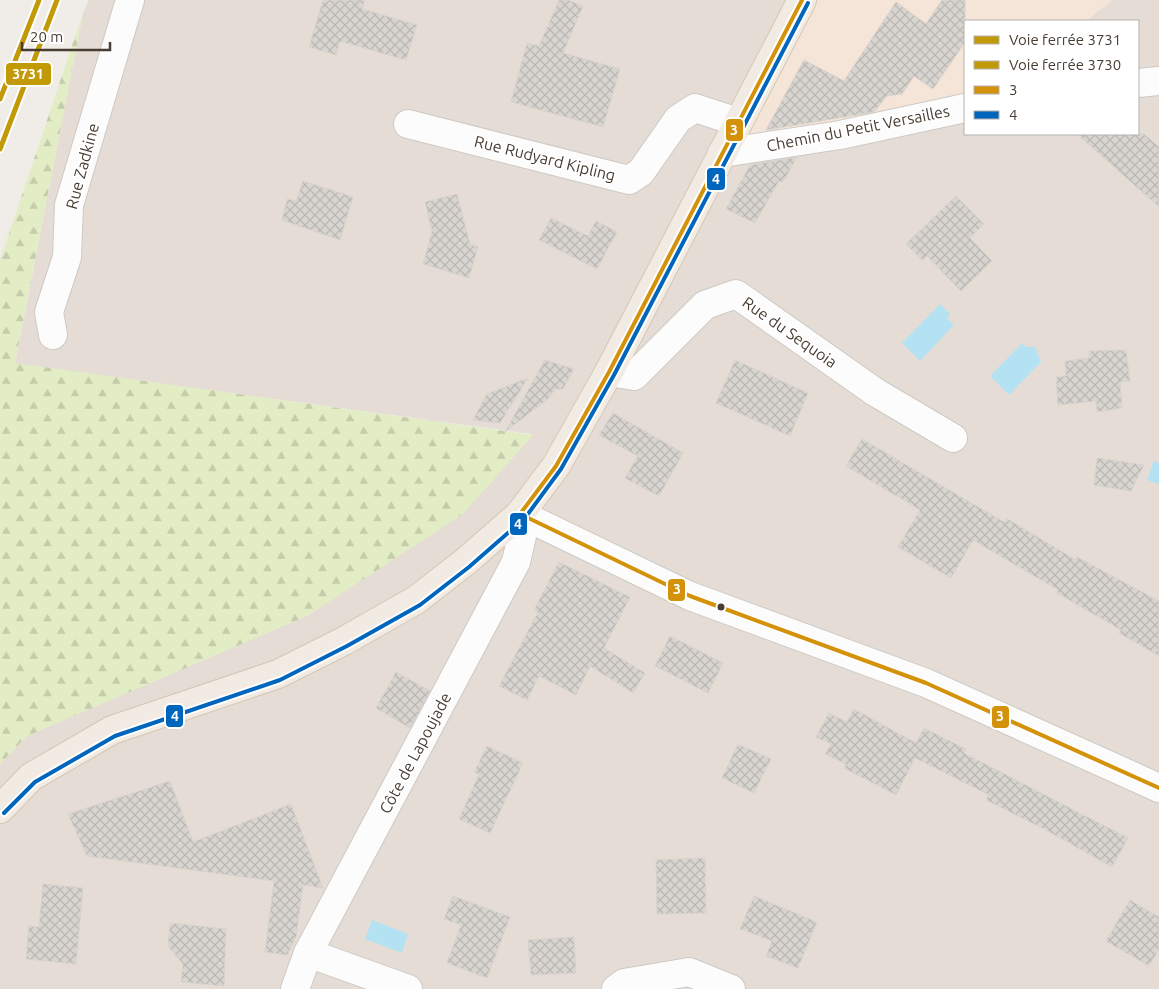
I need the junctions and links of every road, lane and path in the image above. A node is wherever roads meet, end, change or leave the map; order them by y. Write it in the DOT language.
graph roads {
  1 [pos="130,0"];
  2 [pos="802,0"];
  3 [pos="1159,81"];
  4 [pos="1139,82"];
  5 [pos="964,108"];
  6 [pos="738,122"];
  7 [pos="408,124"];
  8 [pos="722,153"];
  9 [pos="53,335"];
  10 [pos="609,372"];
  11 [pos="953,438"];
  12 [pos="520,514"];
  13 [pos="1159,788"];
  14 [pos="0,809"];
  15 [pos="308,953"];
  16 [pos="295,989"];
  17 [pos="408,989"];
  18 [pos="616,989"];
  19 [pos="731,989"];
  1 -- 9 [label="street, Rue Zadkine"];
  2 -- 6 [label="main road"];
  3 -- 4 [label="street"];
  5 -- 8 [label="street, Chemin du Petit Versailles"];
  6 -- 7 [label="street, Rue Rudyard Kipling"];
  6 -- 8 [label="main road"];
  8 -- 10 [label="main road"];
  10 -- 11 [label="street, Rue du Sequoia"];
  10 -- 12 [label="main road"];
  12 -- 13 [label="street"];
  12 -- 14 [label="main road"];
  12 -- 15 [label="street, Côte de Lapoujade"];
  15 -- 16 [label="street, Côte de Lapoujade"];
  15 -- 17 [label="street"];
  18 -- 19 [label="street"];
}
